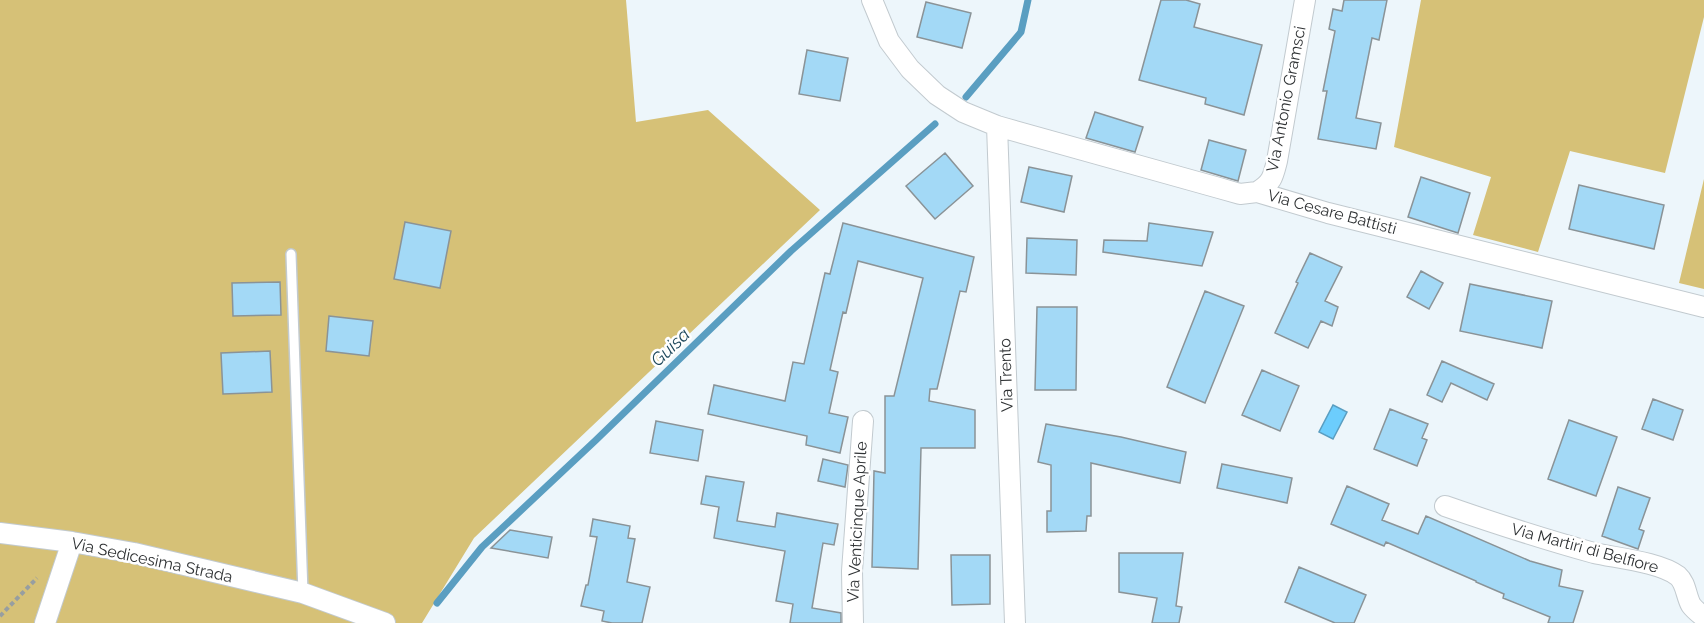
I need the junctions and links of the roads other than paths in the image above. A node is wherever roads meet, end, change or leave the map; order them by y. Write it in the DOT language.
graph roads {
  1 [pos="872,0"];
  2 [pos="1305,0"];
  3 [pos="997,126"];
  4 [pos="1257,192"];
  5 [pos="291,254"];
  6 [pos="1704,307"];
  7 [pos="862,421"];
  8 [pos="1445,506"];
  9 [pos="0,533"];
  10 [pos="72,542"];
  11 [pos="303,593"];
  12 [pos="1704,617"];
  13 [pos="45,623"];
  14 [pos="385,623"];
  15 [pos="853,623"];
  16 [pos="1015,623"];
  1 -- 3 [label="street, Via Cesare Battisti"];
  2 -- 4 [label="street, Via Antonio Gramsci"];
  3 -- 4 [label="street, Via Cesare Battisti"];
  3 -- 16 [label="street, Via Trento"];
  4 -- 6 [label="street, Via Cesare Battisti"];
  5 -- 11 [label="lane"];
  7 -- 15 [label="street, Via Venticinque Aprile"];
  8 -- 12 [label="street, Via Martiri di Belfiore"];
  9 -- 10 [label="street, Via Sedicesima Strada"];
  10 -- 11 [label="street, Via Sedicesima Strada"];
  10 -- 13 [label="street"];
  11 -- 14 [label="street, Via Sedicesima Strada"];
}
